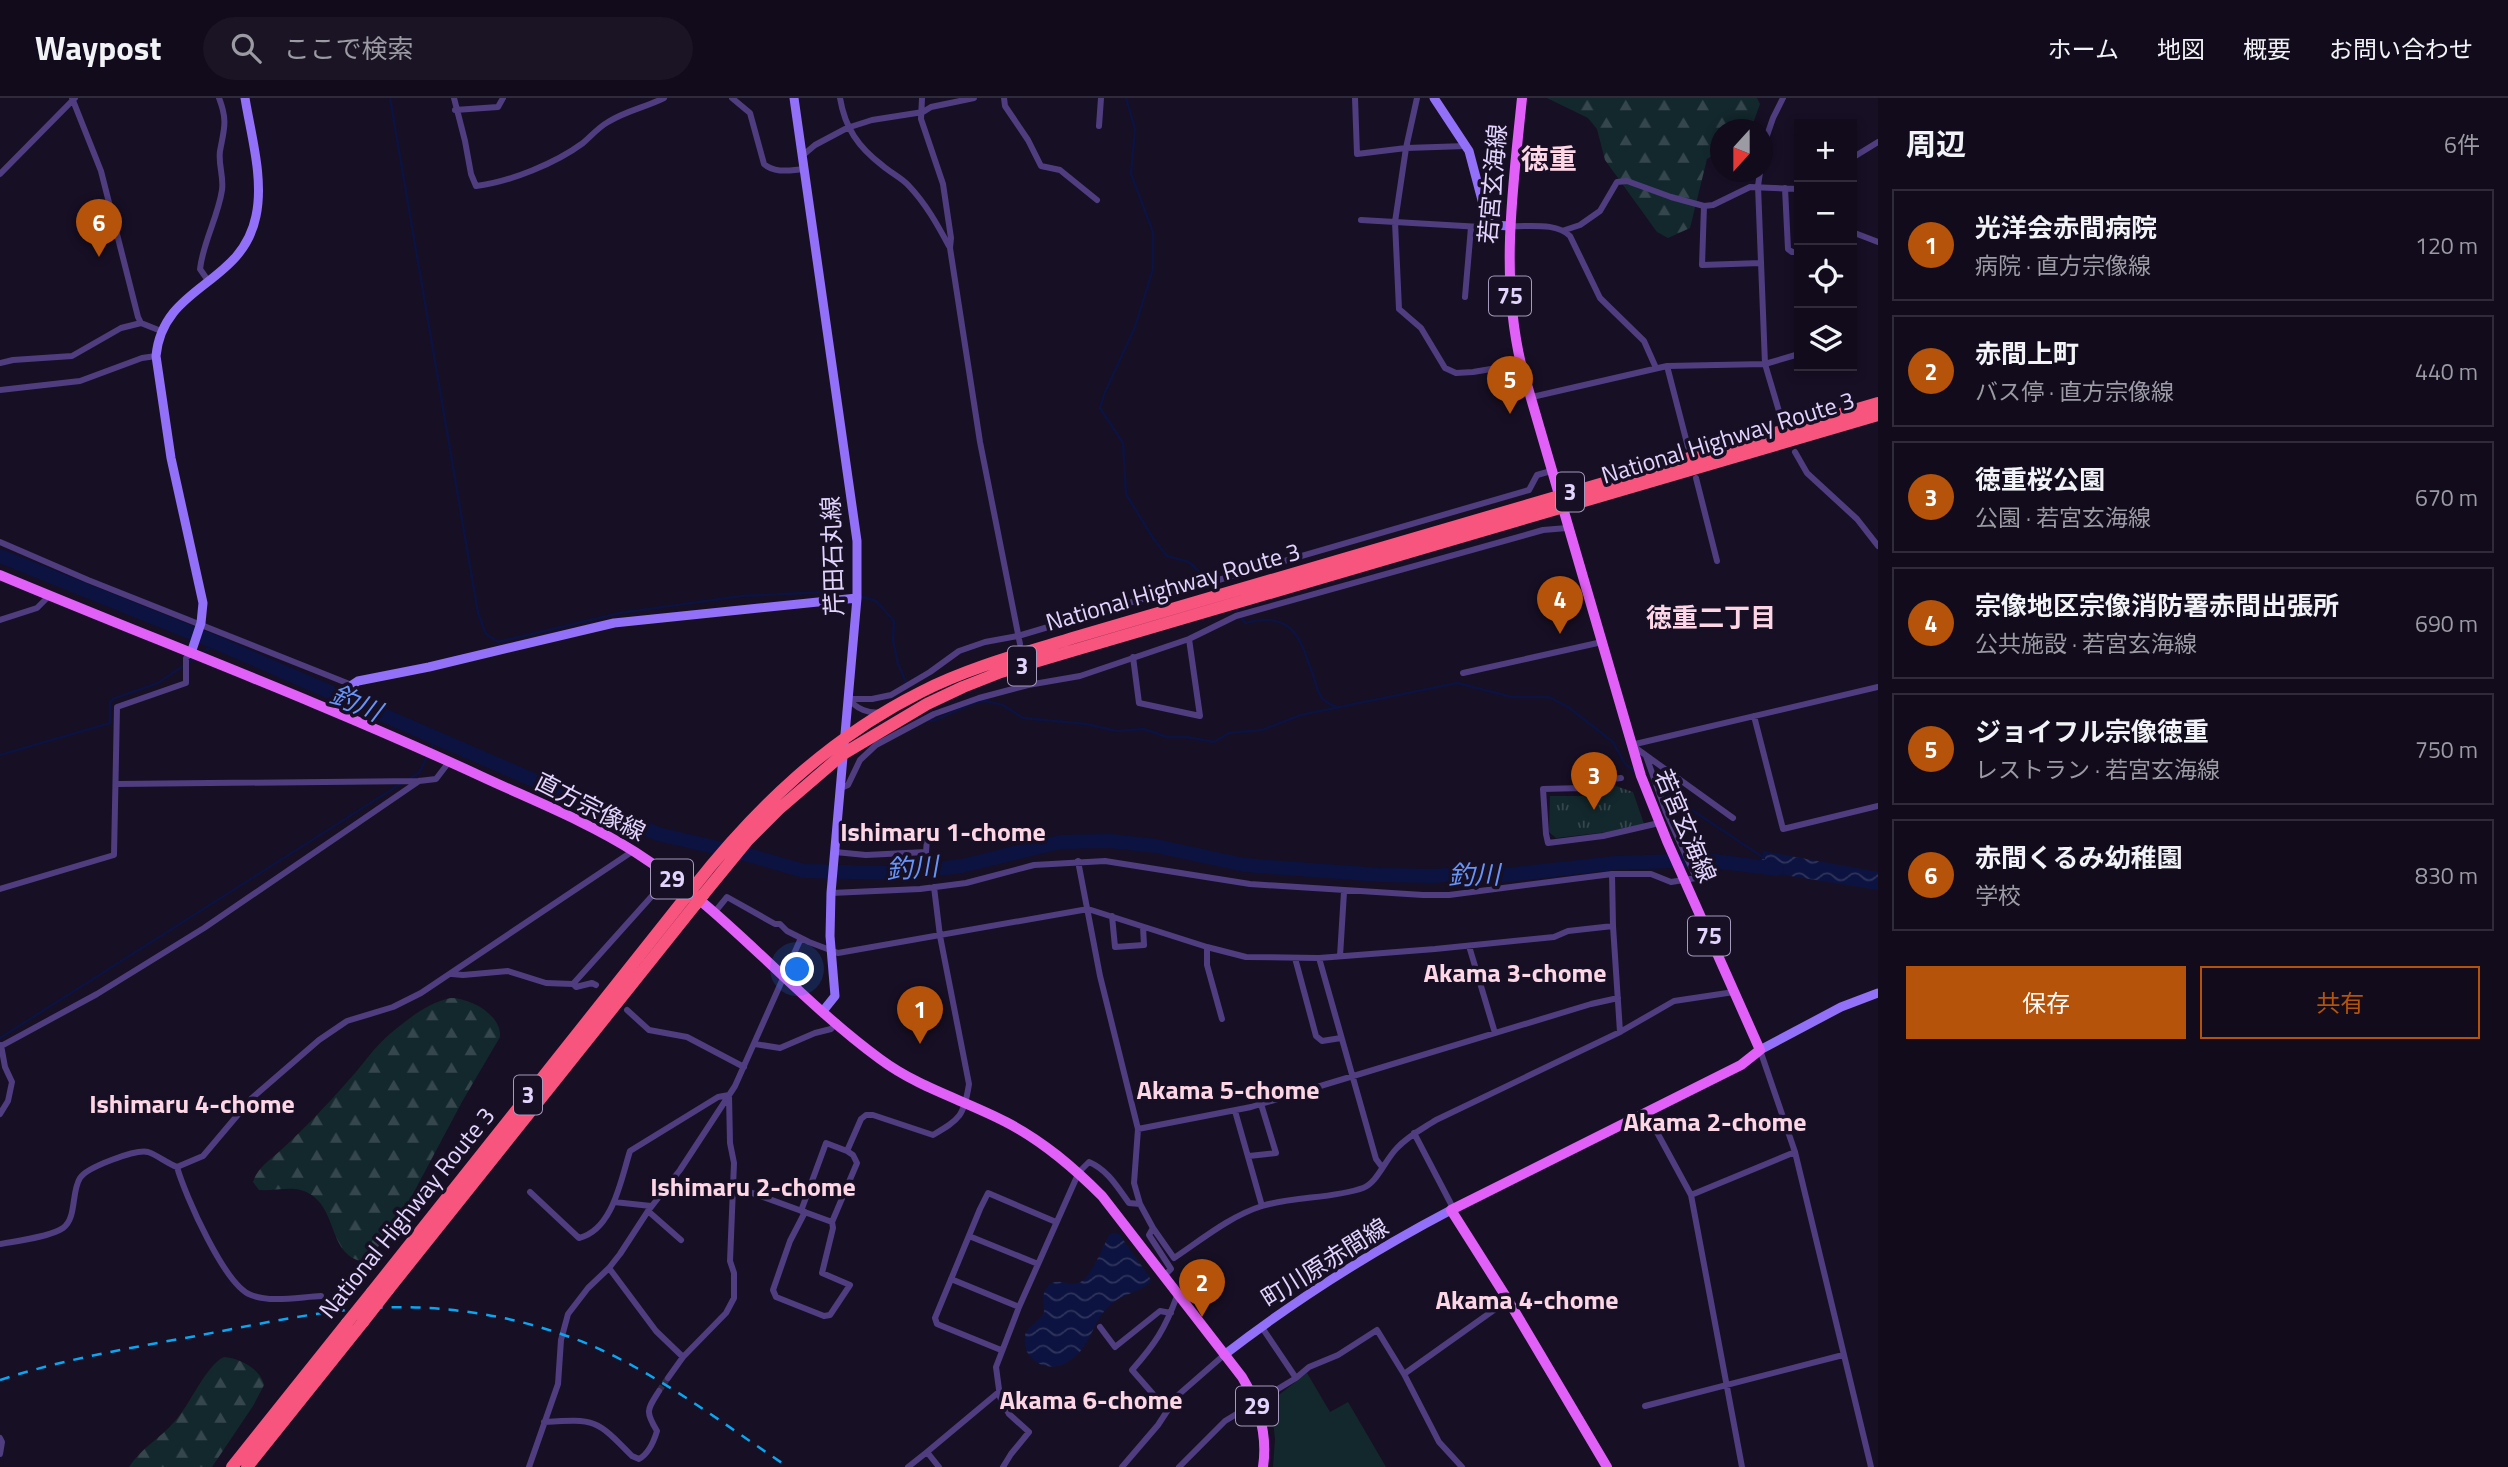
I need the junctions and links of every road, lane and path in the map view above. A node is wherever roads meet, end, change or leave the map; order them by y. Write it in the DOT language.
graph roads {
  1 [pos="219,98"];
  2 [pos="245,98"];
  3 [pos="454,98"];
  4 [pos="503,98"];
  5 [pos="664,98"];
  6 [pos="732,98"];
  7 [pos="794,98"];
  8 [pos="840,98"];
  9 [pos="922,98"];
  10 [pos="974,98"];
  11 [pos="1004,98"];
  12 [pos="1101,98"];
  13 [pos="1355,98"];
  14 [pos="1417,98"];
  15 [pos="1434,98"];
  16 [pos="1521,98"];
  17 [pos="1783,98"];
  18 [pos="74,99"];
  19 [pos="648,102"];
  20 [pos="455,110"];
  21 [pos="923,112"];
  22 [pos="1773,119"];
  23 [pos="1099,126"];
  24 [pos="847,128"];
  25 [pos="1878,142"];
  26 [pos="1466,146"];
  27 [pos="1406,148"];
  28 [pos="1857,155"];
  29 [pos="802,156"];
  30 [pos="804,169"];
  31 [pos="0,174"];
  32 [pos="1759,182"];
  33 [pos="1758,186"];
  34 [pos="1785,188"];
  35 [pos="1794,189"];
  36 [pos="1097,200"];
  37 [pos="1704,205"];
  38 [pos="1360,220"];
  39 [pos="1395,222"];
  40 [pos="1492,225"];
  41 [pos="1510,226"];
  42 [pos="1471,227"];
  43 [pos="1565,230"];
  44 [pos="1857,234"];
  45 [pos="1878,242"];
  46 [pos="950,247"];
  47 [pos="1794,252"];
  48 [pos="1760,263"];
  49 [pos="209,282"];
  50 [pos="1465,297"];
  51 [pos="141,323"];
  52 [pos="161,331"];
  53 [pos="1794,355"];
  54 [pos="156,356"];
  55 [pos="0,363"];
  56 [pos="1521,364"];
  57 [pos="1765,364"];
  58 [pos="1667,366"];
  59 [pos="1656,368"];
  60 [pos="0,390"];
  61 [pos="1532,397"];
  62 [pos="1878,403"];
  63 [pos="1878,415"];
  64 [pos="1781,418"];
  65 [pos="1688,447"];
  66 [pos="1794,452"];
  67 [pos="1551,471"];
  68 [pos="1696,478"];
  69 [pos="1558,495"];
  70 [pos="1562,509"];
  71 [pos="1567,528"];
  72 [pos="0,542"];
  73 [pos="1878,546"];
  74 [pos="1717,561"];
  75 [pos="0,575"];
  76 [pos="1264,588"];
  77 [pos="49,596"];
  78 [pos="857,598"];
  79 [pos="1212,603"];
  80 [pos="0,620"];
  81 [pos="201,624"];
  82 [pos="1018,636"];
  83 [pos="1189,639"];
  84 [pos="1602,642"];
  85 [pos="1020,644"];
  86 [pos="192,651"];
  87 [pos="1133,657"];
  88 [pos="1027,670"];
  89 [pos="1463,673"];
  90 [pos="352,685"];
  91 [pos="1028,685"];
  92 [pos="1878,687"];
  93 [pos="850,699"];
  94 [pos="889,709"];
  95 [pos="1754,716"];
  96 [pos="845,739"];
  97 [pos="1632,748"];
  98 [pos="844,754"];
  99 [pos="1646,756"];
  100 [pos="449,762"];
  101 [pos="1621,778"];
  102 [pos="419,781"];
  103 [pos="116,784"];
  104 [pos="841,788"];
  105 [pos="1878,806"];
  106 [pos="1733,818"];
  107 [pos="1659,823"];
  108 [pos="927,839"];
  109 [pos="1672,839"];
  110 [pos="633,851"];
  111 [pos="835,852"];
  112 [pos="1078,861"];
  113 [pos="718,867"];
  114 [pos="1612,874"];
  115 [pos="669,877"];
  116 [pos="1687,878"];
  117 [pos="934,887"];
  118 [pos="0,889"];
  119 [pos="831,891"];
  120 [pos="1344,892"];
  121 [pos="694,897"];
  122 [pos="1088,909"];
  123 [pos="713,913"];
  124 [pos="1112,916"];
  125 [pos="1613,926"];
  126 [pos="1143,927"];
  127 [pos="940,936"];
  128 [pos="802,939"];
  129 [pos="1469,946"];
  130 [pos="1207,947"];
  131 [pos="831,951"];
  132 [pos="1339,956"];
  133 [pos="1295,958"];
  134 [pos="1320,958"];
  135 [pos="452,974"];
  136 [pos="785,976"];
  137 [pos="573,984"];
  138 [pos="596,985"];
  139 [pos="1734,992"];
  140 [pos="1878,993"];
  141 [pos="1618,998"];
  142 [pos="627,1010"];
  143 [pos="823,1011"];
  144 [pos="1223,1019"];
  145 [pos="837,1022"];
  146 [pos="1620,1032"];
  147 [pos="1495,1033"];
  148 [pos="1341,1038"];
  149 [pos="755,1044"];
  150 [pos="1,1045"];
  151 [pos="1760,1050"];
  152 [pos="744,1067"];
  153 [pos="1351,1076"];
  154 [pos="729,1095"];
  155 [pos="966,1104"];
  156 [pos="1261,1104"];
  157 [pos="1235,1111"];
  158 [pos="1646,1112"];
  159 [pos="0,1114"];
  160 [pos="1138,1129"];
  161 [pos="1413,1133"];
  162 [pos="846,1151"];
  163 [pos="1795,1152"];
  164 [pos="1249,1156"];
  165 [pos="177,1167"];
  166 [pos="1382,1167"];
  167 [pos="1079,1172"];
  168 [pos="733,1186"];
  169 [pos="530,1192"];
  170 [pos="1691,1195"];
  171 [pos="614,1202"];
  172 [pos="1140,1204"];
  173 [pos="1262,1206"];
  174 [pos="649,1208"];
  175 [pos="1451,1210"];
  176 [pos="803,1211"];
  177 [pos="832,1222"];
  178 [pos="1056,1222"];
  179 [pos="1153,1228"];
  180 [pos="970,1236"];
  181 [pos="681,1240"];
  182 [pos="0,1244"];
  183 [pos="1038,1265"];
  184 [pos="609,1268"];
  185 [pos="1163,1278"];
  186 [pos="951,1279"];
  187 [pos="321,1296"];
  188 [pos="1177,1296"];
  189 [pos="1508,1300"];
  190 [pos="1019,1307"];
  191 [pos="1171,1313"];
  192 [pos="1261,1326"];
  193 [pos="1100,1327"];
  194 [pos="1001,1350"];
  195 [pos="1224,1355"];
  196 [pos="1843,1355"];
  197 [pos="683,1357"];
  198 [pos="1404,1374"];
  199 [pos="668,1378"];
  200 [pos="1296,1378"];
  201 [pos="1726,1385"];
  202 [pos="659,1391"];
  203 [pos="1000,1391"];
  204 [pos="1256,1403"];
  205 [pos="1645,1406"];
  206 [pos="1167,1410"];
  207 [pos="544,1422"];
  208 [pos="0,1438"];
  209 [pos="927,1452"];
  210 [pos="0,1454"];
  211 [pos="1129,1460"];
  212 [pos="232,1467"];
  213 [pos="247,1467"];
  214 [pos="529,1467"];
  215 [pos="908,1467"];
  216 [pos="939,1467"];
  217 [pos="1003,1467"];
  218 [pos="1122,1467"];
  219 [pos="1137,1467"];
  220 [pos="1179,1467"];
  221 [pos="1263,1467"];
  222 [pos="1462,1467"];
  223 [pos="1607,1467"];
  224 [pos="1742,1467"];
  225 [pos="1871,1467"];
  1 -- 49 [label="street"];
  2 -- 49 [label="main road"];
  3 -- 20 [label="street"];
  4 -- 20 [label="street"];
  5 -- 19 [label="street"];
  6 -- 30 [label="street"];
  7 -- 29 [label="main road, 芹田石丸線"];
  8 -- 24 [label="street"];
  9 -- 21 [label="street"];
  10 -- 21 [label="street"];
  11 -- 36 [label="street"];
  12 -- 23 [label="street"];
  13 -- 27 [label="street"];
  14 -- 27 [label="street"];
  15 -- 26 [label="main road"];
  16 -- 41 [label="main road, 若宮玄海線 / 75"];
  17 -- 22 [label="street"];
  18 -- 31 [label="street"];
  18 -- 51 [label="street"];
  19 -- 20 [label="street"];
  21 -- 24 [label="street"];
  21 -- 46 [label="street"];
  24 -- 29 [label="street"];
  24 -- 46 [label="street"];
  25 -- 28 [label="street"];
  26 -- 27 [label="street"];
  26 -- 40 [label="main road"];
  27 -- 39 [label="street"];
  29 -- 30 [label="main road, 芹田石丸線"];
  30 -- 78 [label="main road, 芹田石丸線"];
  32 -- 33 [label="street"];
  33 -- 34 [label="street"];
  33 -- 37 [label="street"];
  33 -- 48 [label="street"];
  34 -- 35 [label="street"];
  34 -- 47 [label="street"];
  37 -- 43 [label="street"];
  37 -- 48 [label="street"];
  38 -- 39 [label="street"];
  39 -- 42 [label="street"];
  39 -- 56 [label="street"];
  40 -- 41 [label="main road"];
  40 -- 42 [label="street"];
  41 -- 43 [label="street"];
  41 -- 56 [label="main road, 若宮玄海線 / 75"];
  42 -- 50 [label="street"];
  43 -- 59 [label="street"];
  44 -- 45 [label="street"];
  46 -- 82 [label="street"];
  48 -- 57 [label="street"];
  49 -- 52 [label="main road"];
  51 -- 52 [label="street"];
  51 -- 55 [label="street"];
  52 -- 54 [label="main road"];
  53 -- 57 [label="street"];
  54 -- 60 [label="street"];
  54 -- 81 [label="main road"];
  56 -- 61 [label="main road, 若宮玄海線 / 75"];
  57 -- 58 [label="street"];
  57 -- 64 [label="street"];
  58 -- 59 [label="street"];
  58 -- 65 [label="street"];
  59 -- 61 [label="street"];
  61 -- 67 [label="main road, 若宮玄海線 / 75"];
  62 -- 69 [label="highway, National Highway Route 3 / 3"];
  63 -- 70 [label="highway, National Highway Route 3 / 3"];
  66 -- 73 [label="street"];
  67 -- 69 [label="main road, 若宮玄海線 / 75"];
  67 -- 82 [label="street"];
  68 -- 74 [label="street"];
  69 -- 70 [label="main road, 若宮玄海線 / 75"];
  69 -- 76 [label="highway, National Highway Route 3 / 3"];
  70 -- 71 [label="main road, 若宮玄海線 / 75"];
  70 -- 76 [label="highway, National Highway Route 3 / 3"];
  71 -- 83 [label="street"];
  71 -- 84 [label="main road, 若宮玄海線 / 75"];
  72 -- 81 [label="street"];
  75 -- 77 [label="main road, 直方宗像線 / 29"];
  76 -- 79 [label="highway, National Highway Route 3 / 3"];
  77 -- 80 [label="street"];
  77 -- 86 [label="main road, 直方宗像線 / 29"];
  78 -- 90 [label="main road"];
  78 -- 93 [label="main road, 芹田石丸線"];
  79 -- 94 [label="highway, National Highway Route 3 / 3"];
  79 -- 98 [label="highway, National Highway Route 3 / 3"];
  81 -- 86 [label="main road"];
  81 -- 90 [label="street"];
  82 -- 85 [label="street"];
  82 -- 93 [label="street"];
  83 -- 87 [label="street"];
  83 -- 87 [label="street"];
  84 -- 89 [label="street"];
  84 -- 97 [label="main road, 若宮玄海線 / 75"];
  86 -- 100 [label="main road, 直方宗像線 / 29"];
  86 -- 103 [label="street"];
  87 -- 91 [label="street"];
  88 -- 91 [label="street"];
  91 -- 104 [label="street"];
  92 -- 95 [label="street"];
  93 -- 94 [label="street"];
  93 -- 96 [label="main road, 芹田石丸線"];
  94 -- 96 [label="highway, National Highway Route 3 / 3"];
  95 -- 97 [label="street"];
  95 -- 105 [label="street"];
  96 -- 98 [label="main road, 芹田石丸線"];
  96 -- 113 [label="highway, National Highway Route 3 / 3"];
  97 -- 99 [label="street"];
  97 -- 107 [label="main road, 若宮玄海線 / 75"];
  98 -- 104 [label="main road, 芹田石丸線"];
  98 -- 113 [label="highway, National Highway Route 3 / 3"];
  99 -- 106 [label="street"];
  99 -- 109 [label="street"];
  100 -- 102 [label="street"];
  100 -- 110 [label="main road, 直方宗像線 / 29"];
  101 -- 107 [label="street"];
  102 -- 103 [label="street"];
  102 -- 150 [label="street"];
  103 -- 118 [label="street"];
  104 -- 111 [label="main road, 芹田石丸線"];
  107 -- 109 [label="main road, 若宮玄海線 / 75"];
  108 -- 111 [label="street"];
  109 -- 116 [label="main road, 若宮玄海線 / 75"];
  110 -- 115 [label="main road, 直方宗像線 / 29"];
  110 -- 135 [label="street"];
  111 -- 119 [label="main road, 芹田石丸線"];
  112 -- 117 [label="street"];
  112 -- 120 [label="street"];
  112 -- 122 [label="street"];
  113 -- 121 [label="highway, National Highway Route 3 / 3"];
  114 -- 116 [label="street"];
  114 -- 120 [label="street"];
  114 -- 125 [label="street"];
  115 -- 123 [label="main road, 直方宗像線 / 29"];
  115 -- 137 [label="street"];
  116 -- 139 [label="main road, 若宮玄海線 / 75"];
  117 -- 119 [label="street"];
  117 -- 127 [label="street"];
  119 -- 131 [label="main road, 芹田石丸線"];
  120 -- 132 [label="street"];
  121 -- 212 [label="highway, National Highway Route 3 / 3, bridge"];
  121 -- 213 [label="highway, National Highway Route 3 / 3, bridge"];
  122 -- 124 [label="street"];
  122 -- 127 [label="street"];
  122 -- 160 [label="street"];
  123 -- 128 [label="street"];
  123 -- 136 [label="main road, 直方宗像線 / 29"];
  124 -- 126 [label="street"];
  124 -- 126 [label="street"];
  125 -- 129 [label="street"];
  125 -- 141 [label="street"];
  126 -- 130 [label="street"];
  127 -- 131 [label="street"];
  127 -- 155 [label="street"];
  128 -- 131 [label="street"];
  128 -- 136 [label="street"];
  129 -- 132 [label="street"];
  129 -- 147 [label="street"];
  130 -- 133 [label="street"];
  130 -- 144 [label="street"];
  131 -- 143 [label="main road, 芹田石丸線"];
  132 -- 134 [label="street"];
  133 -- 134 [label="street"];
  133 -- 148 [label="street"];
  134 -- 148 [label="street"];
  135 -- 137 [label="street"];
  135 -- 165 [label="street"];
  136 -- 143 [label="main road, 直方宗像線 / 29"];
  136 -- 149 [label="street"];
  137 -- 138 [label="street"];
  139 -- 146 [label="street"];
  139 -- 151 [label="main road, 若宮玄海線 / 75"];
  140 -- 151 [label="main road"];
  141 -- 146 [label="street"];
  141 -- 147 [label="street"];
  142 -- 152 [label="street"];
  143 -- 145 [label="main road, 直方宗像線 / 29"];
  145 -- 149 [label="street"];
  145 -- 155 [label="main road, 直方宗像線 / 29"];
  146 -- 161 [label="street"];
  147 -- 153 [label="street"];
  148 -- 153 [label="street"];
  149 -- 152 [label="street"];
  150 -- 159 [label="street"];
  151 -- 158 [label="main road"];
  151 -- 163 [label="street"];
  152 -- 154 [label="street"];
  153 -- 156 [label="street"];
  153 -- 166 [label="street"];
  154 -- 168 [label="street"];
  154 -- 171 [label="street"];
  154 -- 174 [label="street"];
  155 -- 162 [label="street"];
  155 -- 167 [label="main road, 直方宗像線 / 29"];
  156 -- 157 [label="street"];
  156 -- 164 [label="street"];
  157 -- 160 [label="street"];
  157 -- 164 [label="street"];
  158 -- 170 [label="street"];
  158 -- 175 [label="main road"];
  160 -- 172 [label="street"];
  161 -- 166 [label="street"];
  161 -- 175 [label="street"];
  162 -- 176 [label="street"];
  162 -- 177 [label="street"];
  163 -- 170 [label="street"];
  163 -- 196 [label="street"];
  164 -- 173 [label="street"];
  165 -- 182 [label="street"];
  165 -- 187 [label="street"];
  166 -- 173 [label="street"];
  167 -- 172 [label="street"];
  167 -- 178 [label="street"];
  167 -- 185 [label="main road, 直方宗像線 / 29"];
  168 -- 176 [label="street"];
  168 -- 197 [label="street"];
  169 -- 171 [label="street"];
  170 -- 201 [label="street"];
  171 -- 174 [label="street"];
  172 -- 179 [label="street"];
  173 -- 179 [label="street"];
  174 -- 181 [label="street"];
  174 -- 184 [label="street"];
  175 -- 189 [label="main road"];
  175 -- 192 [label="main road, 町川原赤間線"];
  176 -- 177 [label="street"];
  176 -- 177 [label="street"];
  178 -- 180 [label="street"];
  178 -- 183 [label="street"];
  179 -- 185 [label="street"];
  180 -- 183 [label="street"];
  180 -- 186 [label="street"];
  183 -- 190 [label="street"];
  184 -- 197 [label="street"];
  184 -- 207 [label="street"];
  185 -- 188 [label="main road, 直方宗像線 / 29"];
  186 -- 190 [label="street"];
  186 -- 194 [label="street"];
  188 -- 191 [label="street"];
  188 -- 195 [label="main road, 直方宗像線 / 29"];
  189 -- 198 [label="street"];
  189 -- 223 [label="main road"];
  190 -- 194 [label="street"];
  191 -- 193 [label="street"];
  191 -- 206 [label="street"];
  192 -- 195 [label="main road, 町川原赤間線"];
  192 -- 200 [label="street"];
  194 -- 203 [label="street"];
  195 -- 204 [label="main road, 直方宗像線 / 29"];
  195 -- 206 [label="street"];
  196 -- 201 [label="street"];
  196 -- 225 [label="street"];
  197 -- 199 [label="street"];
  198 -- 200 [label="street"];
  198 -- 222 [label="street"];
  200 -- 204 [label="street"];
  201 -- 205 [label="street"];
  201 -- 224 [label="street"];
  202 -- 207 [label="street"];
  203 -- 209 [label="street"];
  203 -- 217 [label="street"];
  204 -- 220 [label="street"];
  204 -- 221 [label="main road, 直方宗像線 / 29"];
  206 -- 211 [label="street"];
  207 -- 214 [label="street"];
  208 -- 210 [label="street"];
  209 -- 215 [label="street"];
  209 -- 216 [label="street"];
  211 -- 218 [label="street"];
  211 -- 219 [label="street"];
}
